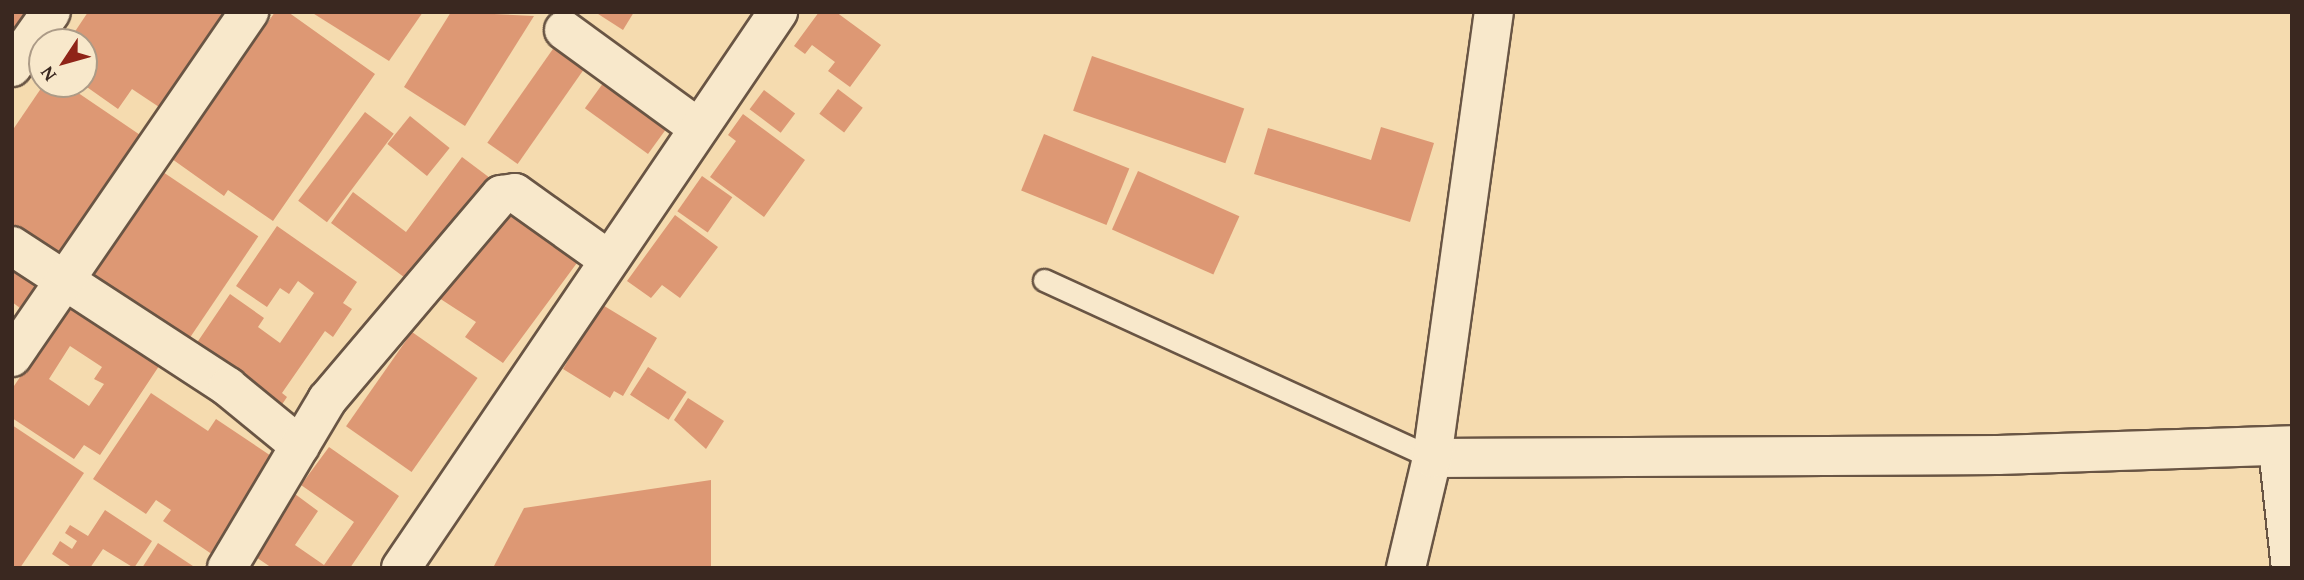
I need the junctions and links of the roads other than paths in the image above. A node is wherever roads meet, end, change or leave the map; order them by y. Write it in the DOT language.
graph roads {
  1 [pos="51,12"];
  2 [pos="250,12"];
  3 [pos="778,12"];
  4 [pos="1494,12"];
  5 [pos="564,30"];
  6 [pos="12,67"];
  7 [pos="697,127"];
  8 [pos="12,246"];
  9 [pos="609,260"];
  10 [pos="67,280"];
  11 [pos="1044,280"];
  12 [pos="12,357"];
  13 [pos="300,446"];
  14 [pos="2285,446"];
  15 [pos="1432,458"];
  16 [pos="227,568"];
  17 [pos="401,568"];
  18 [pos="1406,568"];
  19 [pos="2291,568"];
  1 -- 6 [label="street"];
  2 -- 10 [label="street"];
  3 -- 7 [label="street"];
  4 -- 15 [label="street"];
  5 -- 7 [label="street"];
  7 -- 9 [label="street"];
  8 -- 10 [label="street"];
  9 -- 13 [label="street"];
  9 -- 17 [label="street"];
  10 -- 12 [label="street"];
  10 -- 13 [label="street"];
  11 -- 15 [label="lane"];
  13 -- 16 [label="street"];
  14 -- 15 [label="street"];
  14 -- 19 [label="street"];
  15 -- 18 [label="street"];
}
